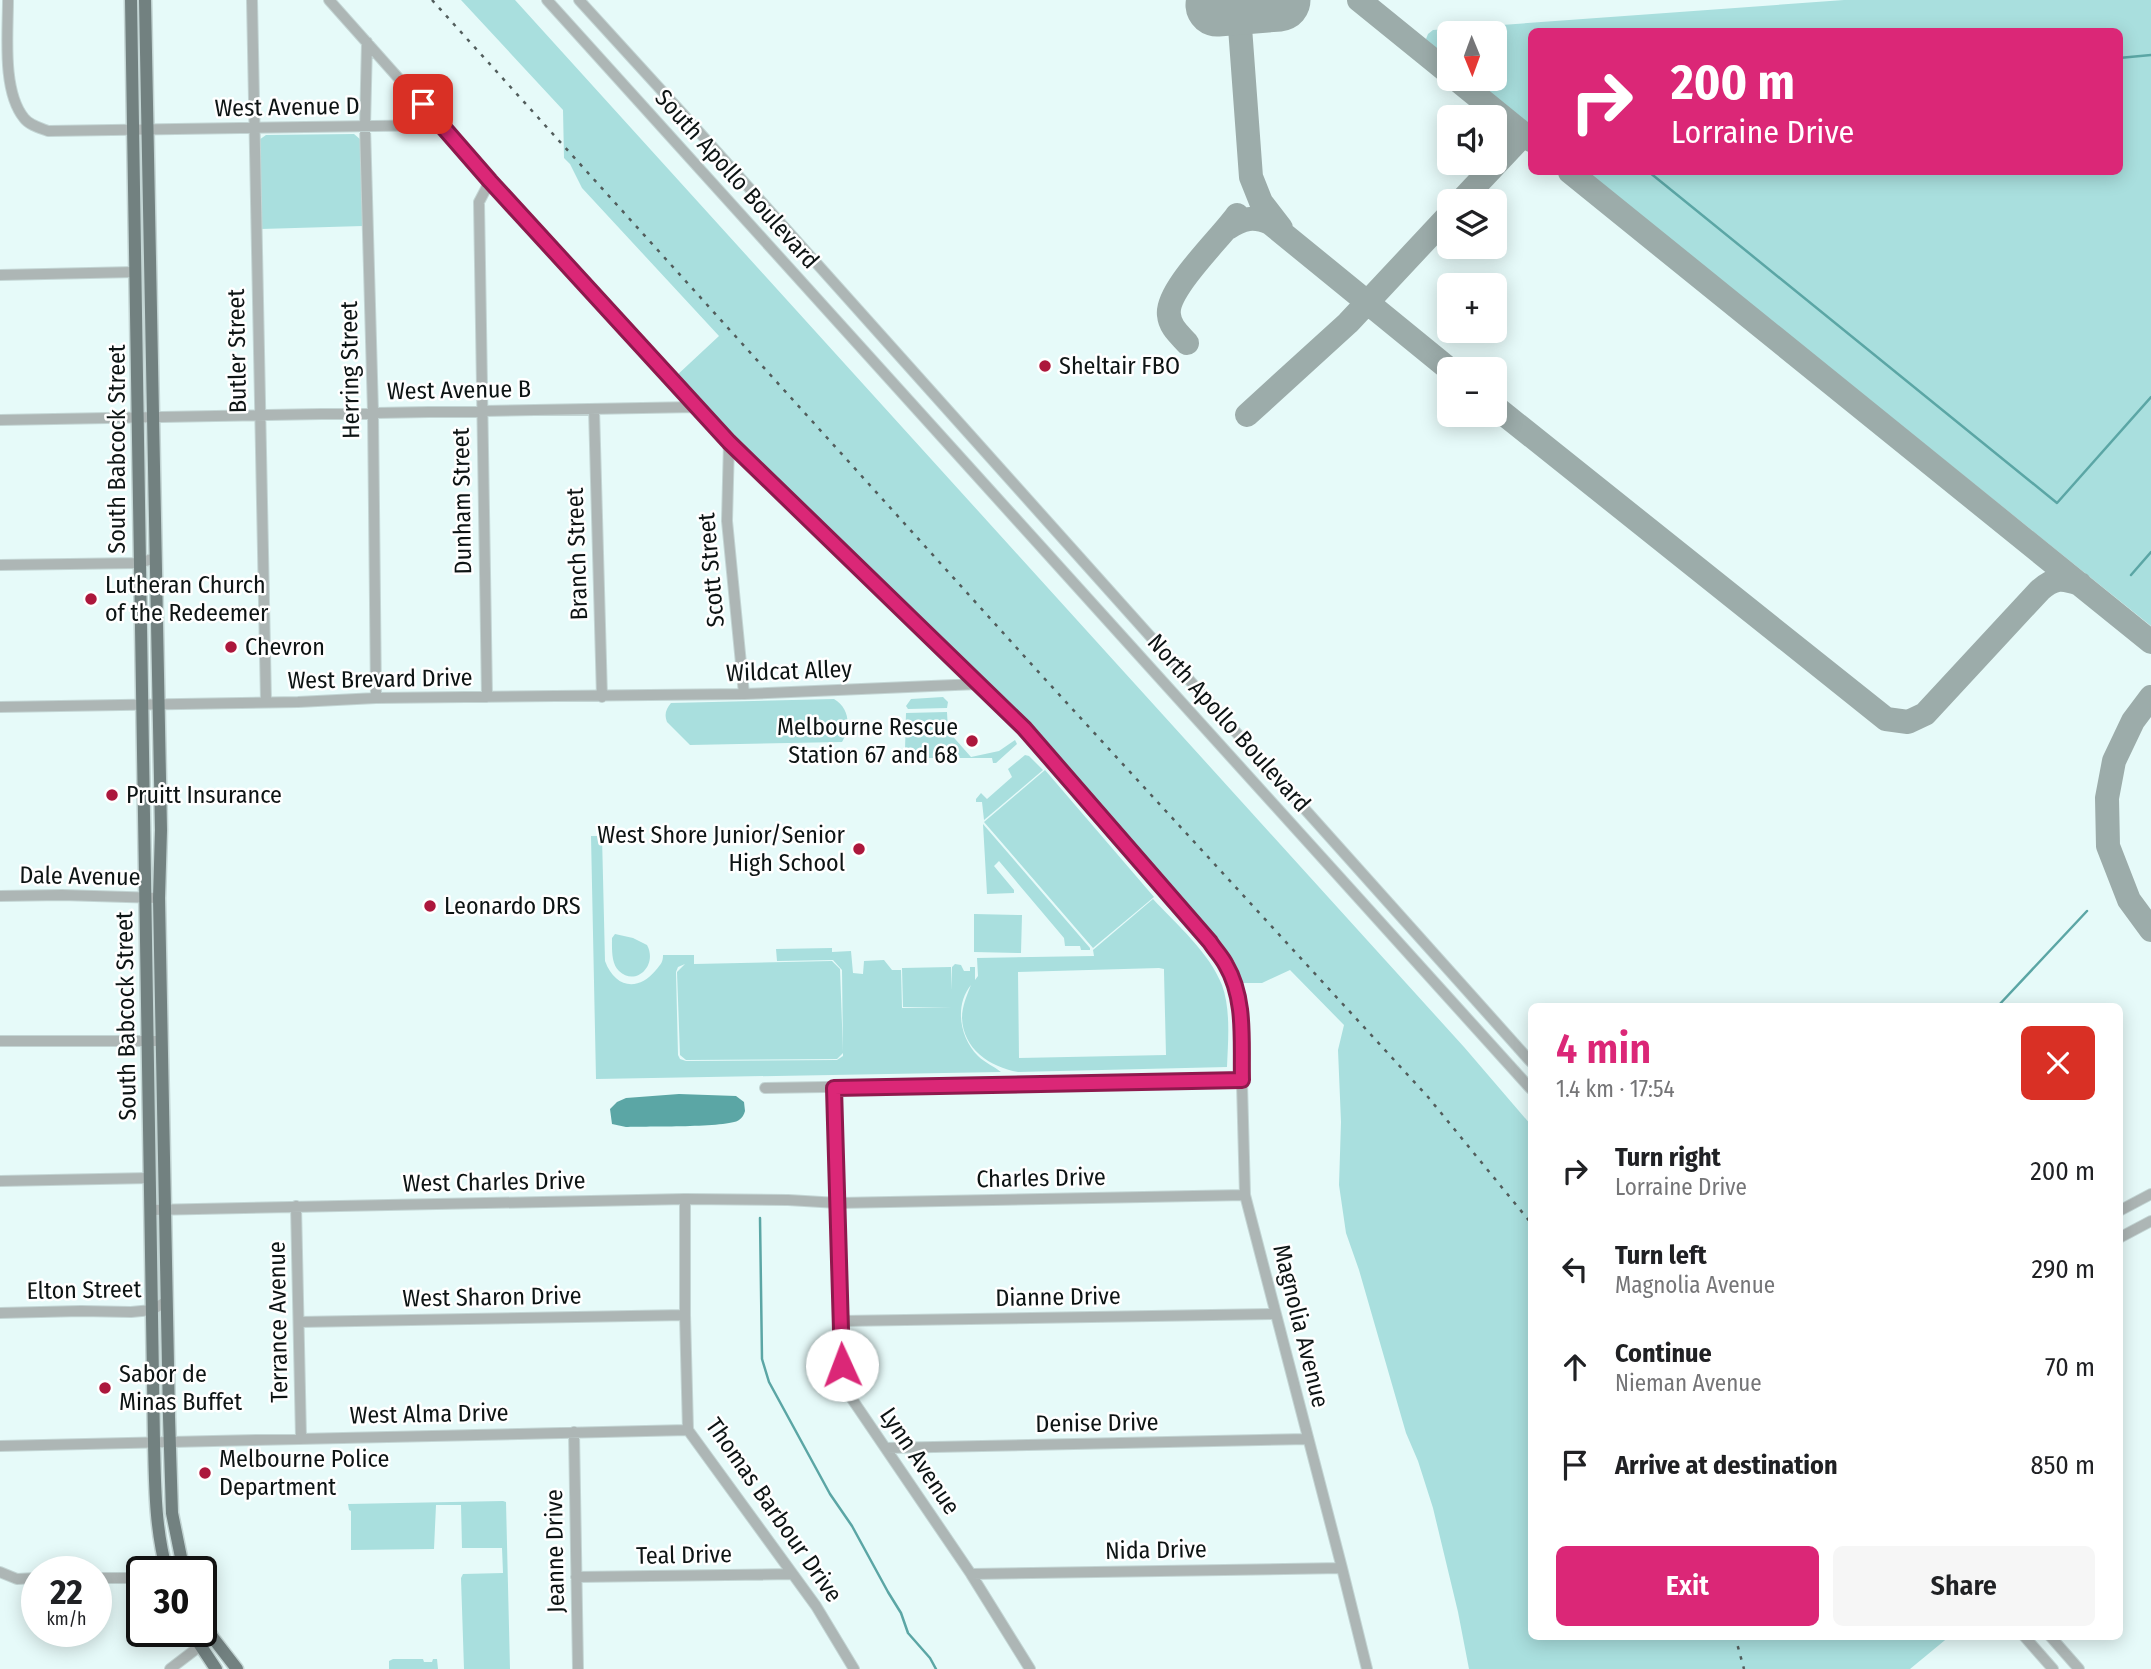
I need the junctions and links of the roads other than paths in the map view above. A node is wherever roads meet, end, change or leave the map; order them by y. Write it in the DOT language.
graph roads {
  1 [pos="8,0"];
  2 [pos="131,0"];
  3 [pos="145,0"];
  4 [pos="252,0"];
  5 [pos="329,0"];
  6 [pos="547,0"];
  7 [pos="579,0"];
  8 [pos="366,42"];
  9 [pos="442,125"];
  10 [pos="365,127"];
  11 [pos="254,128"];
  12 [pos="133,129"];
  13 [pos="147,129"];
  14 [pos="490,181"];
  15 [pos="135,272"];
  16 [pos="0,275"];
  17 [pos="896,386"];
  18 [pos="926,387"];
  19 [pos="696,407"];
  20 [pos="594,409"];
  21 [pos="481,411"];
  22 [pos="373,412"];
  23 [pos="260,414"];
  24 [pos="139,417"];
  25 [pos="153,417"];
  26 [pos="0,419"];
  27 [pos="729,442"];
  28 [pos="155,558"];
  29 [pos="139,563"];
  30 [pos="0,565"];
  31 [pos="978,684"];
  32 [pos="744,694"];
  33 [pos="487,697"];
  34 [pos="602,697"];
  35 [pos="376,698"];
  36 [pos="266,702"];
  37 [pos="158,703"];
  38 [pos="143,704"];
  39 [pos="0,707"];
  40 [pos="0,896"];
  41 [pos="145,897"];
  42 [pos="159,898"];
  43 [pos="0,1041"];
  44 [pos="147,1041"];
  45 [pos="162,1041"];
  46 [pos="1528,1059"];
  47 [pos="1242,1080"];
  48 [pos="1528,1086"];
  49 [pos="765,1088"];
  50 [pos="834,1088"];
  51 [pos="150,1178"];
  52 [pos="0,1181"];
  53 [pos="2151,1194"];
  54 [pos="1245,1195"];
  55 [pos="685,1199"];
  56 [pos="838,1203"];
  57 [pos="296,1206"];
  58 [pos="2123,1209"];
  59 [pos="150,1210"];
  60 [pos="165,1210"];
  61 [pos="2151,1221"];
  62 [pos="2123,1236"];
  63 [pos="167,1301"];
  64 [pos="152,1311"];
  65 [pos="0,1313"];
  66 [pos="1276,1314"];
  67 [pos="685,1315"];
  68 [pos="841,1321"];
  69 [pos="299,1322"];
  70 [pos="688,1430"];
  71 [pos="574,1432"];
  72 [pos="301,1438"];
  73 [pos="1308,1439"];
  74 [pos="170,1441"];
  75 [pos="154,1442"];
  76 [pos="0,1446"];
  77 [pos="886,1448"];
  78 [pos="163,1556"];
  79 [pos="181,1556"];
  80 [pos="1342,1567"];
  81 [pos="0,1572"];
  82 [pos="792,1574"];
  83 [pos="971,1574"];
  84 [pos="576,1577"];
  85 [pos="21,1579"];
  86 [pos="2028,1640"];
  87 [pos="2054,1640"];
  88 [pos="217,1643"];
  89 [pos="199,1647"];
  90 [pos="201,1647"];
  91 [pos="170,1669"];
  92 [pos="216,1669"];
  93 [pos="237,1669"];
  94 [pos="578,1669"];
  95 [pos="854,1669"];
  96 [pos="1030,1669"];
  97 [pos="1367,1669"];
  98 [pos="2053,1669"];
  99 [pos="2079,1669"];
  1 -- 12 [label="street, West Avenue D"];
  2 -- 12 [label="main road, South Babcock Street"];
  3 -- 13 [label="main road, South Babcock Street"];
  4 -- 11 [label="street, Butler Street"];
  5 -- 8 [label="street, Magnolia Avenue"];
  6 -- 17 [label="street, South Apollo Boulevard"];
  7 -- 18 [label="street, South Apollo Boulevard"];
  8 -- 9 [label="street, Magnolia Avenue"];
  8 -- 10 [label="street, Herring Street"];
  9 -- 10 [label="street, West Avenue D"];
  9 -- 14 [label="street, Magnolia Avenue"];
  10 -- 11 [label="street, West Avenue D"];
  10 -- 22 [label="street, Herring Street"];
  11 -- 13 [label="street, West Avenue D"];
  11 -- 23 [label="street, Butler Street"];
  12 -- 13 [label="street, West Avenue D"];
  12 -- 15 [label="main road, South Babcock Street"];
  13 -- 25 [label="main road, South Babcock Street"];
  14 -- 19 [label="street, Magnolia Avenue"];
  14 -- 21 [label="street, Dunham Street"];
  15 -- 16 [label="street"];
  15 -- 24 [label="main road, South Babcock Street"];
  17 -- 48 [label="street, North Apollo Boulevard"];
  18 -- 46 [label="street, North Apollo Boulevard"];
  19 -- 20 [label="street, West Avenue B"];
  19 -- 27 [label="street, Magnolia Avenue"];
  20 -- 21 [label="street, West Avenue B"];
  20 -- 34 [label="street, Branch Street"];
  21 -- 22 [label="street, West Avenue B"];
  21 -- 33 [label="street, Dunham Street"];
  22 -- 23 [label="street, West Avenue B"];
  22 -- 35 [label="street, Herring Street"];
  23 -- 25 [label="street, West Avenue B"];
  23 -- 36 [label="street, Butler Street"];
  24 -- 25 [label="street, West Avenue B"];
  24 -- 26 [label="street, West Avenue B"];
  24 -- 29 [label="main road, South Babcock Street"];
  25 -- 28 [label="main road, South Babcock Street"];
  27 -- 31 [label="street, Magnolia Avenue"];
  27 -- 32 [label="street, Scott Street"];
  28 -- 29 [label="street"];
  28 -- 37 [label="main road, South Babcock Street"];
  29 -- 30 [label="street"];
  29 -- 38 [label="main road, South Babcock Street"];
  31 -- 32 [label="street, Wildcat Alley"];
  31 -- 47 [label="street, Magnolia Avenue"];
  32 -- 34 [label="street, Wildcat Alley"];
  33 -- 34 [label="street, West Brevard Drive"];
  33 -- 35 [label="street, West Brevard Drive"];
  35 -- 36 [label="street, West Brevard Drive"];
  36 -- 37 [label="street, West Brevard Drive"];
  37 -- 38 [label="street, West Brevard Drive"];
  37 -- 42 [label="main road, South Babcock Street"];
  38 -- 39 [label="street, West Brevard Drive"];
  38 -- 41 [label="main road, South Babcock Street"];
  40 -- 41 [label="street, Dale Avenue"];
  41 -- 42 [label="street, Dale Avenue"];
  41 -- 44 [label="main road, South Babcock Street"];
  42 -- 45 [label="main road, South Babcock Street"];
  43 -- 44 [label="street"];
  44 -- 45 [label="street"];
  44 -- 51 [label="main road, South Babcock Street"];
  45 -- 60 [label="main road, South Babcock Street"];
  47 -- 50 [label="street"];
  47 -- 54 [label="street, Magnolia Avenue"];
  49 -- 50 [label="street"];
  50 -- 56 [label="street, Lynn Avenue"];
  51 -- 52 [label="street"];
  51 -- 59 [label="main road, South Babcock Street"];
  53 -- 58 [label="street"];
  54 -- 56 [label="street, Charles Drive"];
  54 -- 66 [label="street, Magnolia Avenue"];
  55 -- 56 [label="street, West Charles Drive"];
  55 -- 57 [label="street, West Charles Drive"];
  55 -- 67 [label="street, Thomas Barbour Drive"];
  56 -- 68 [label="street, Lynn Avenue"];
  57 -- 60 [label="street, West Charles Drive"];
  57 -- 69 [label="street, Terrance Avenue"];
  59 -- 60 [label="street, West Charles Drive"];
  59 -- 64 [label="main road, South Babcock Street"];
  60 -- 63 [label="main road, South Babcock Street"];
  61 -- 62 [label="street"];
  63 -- 64 [label="street, Elton Street"];
  63 -- 74 [label="main road, South Babcock Street"];
  64 -- 65 [label="street, Elton Street"];
  64 -- 75 [label="main road, South Babcock Street"];
  66 -- 68 [label="street, Dianne Drive"];
  66 -- 73 [label="street, Magnolia Avenue"];
  67 -- 69 [label="street, West Sharon Drive"];
  67 -- 70 [label="street, Thomas Barbour Drive"];
  68 -- 77 [label="street, Lynn Avenue"];
  69 -- 72 [label="street, Terrance Avenue"];
  70 -- 71 [label="street, West Alma Drive"];
  70 -- 82 [label="street, Thomas Barbour Drive"];
  71 -- 72 [label="street, West Alma Drive"];
  71 -- 84 [label="street, Jeanne Drive"];
  72 -- 74 [label="street, West Alma Drive"];
  73 -- 77 [label="street, Denise Drive"];
  73 -- 80 [label="street, Magnolia Avenue"];
  74 -- 75 [label="street, West Alma Drive"];
  74 -- 79 [label="main road, South Babcock Street"];
  75 -- 76 [label="street, West Alma Drive"];
  75 -- 78 [label="main road, South Babcock Street"];
  77 -- 83 [label="street, Lynn Avenue"];
  80 -- 83 [label="street, Nida Drive"];
  80 -- 97 [label="street, Magnolia Avenue"];
  81 -- 85 [label="street"];
  82 -- 84 [label="street, Teal Drive"];
  82 -- 95 [label="street, Thomas Barbour Drive"];
  83 -- 96 [label="street, Lynn Avenue"];
  84 -- 94 [label="street, Jeanne Drive"];
  86 -- 98 [label="street"];
  87 -- 99 [label="street"];
  88 -- 93 [label="main road"];
  89 -- 91 [label="street"];
  90 -- 92 [label="main road"];
}
